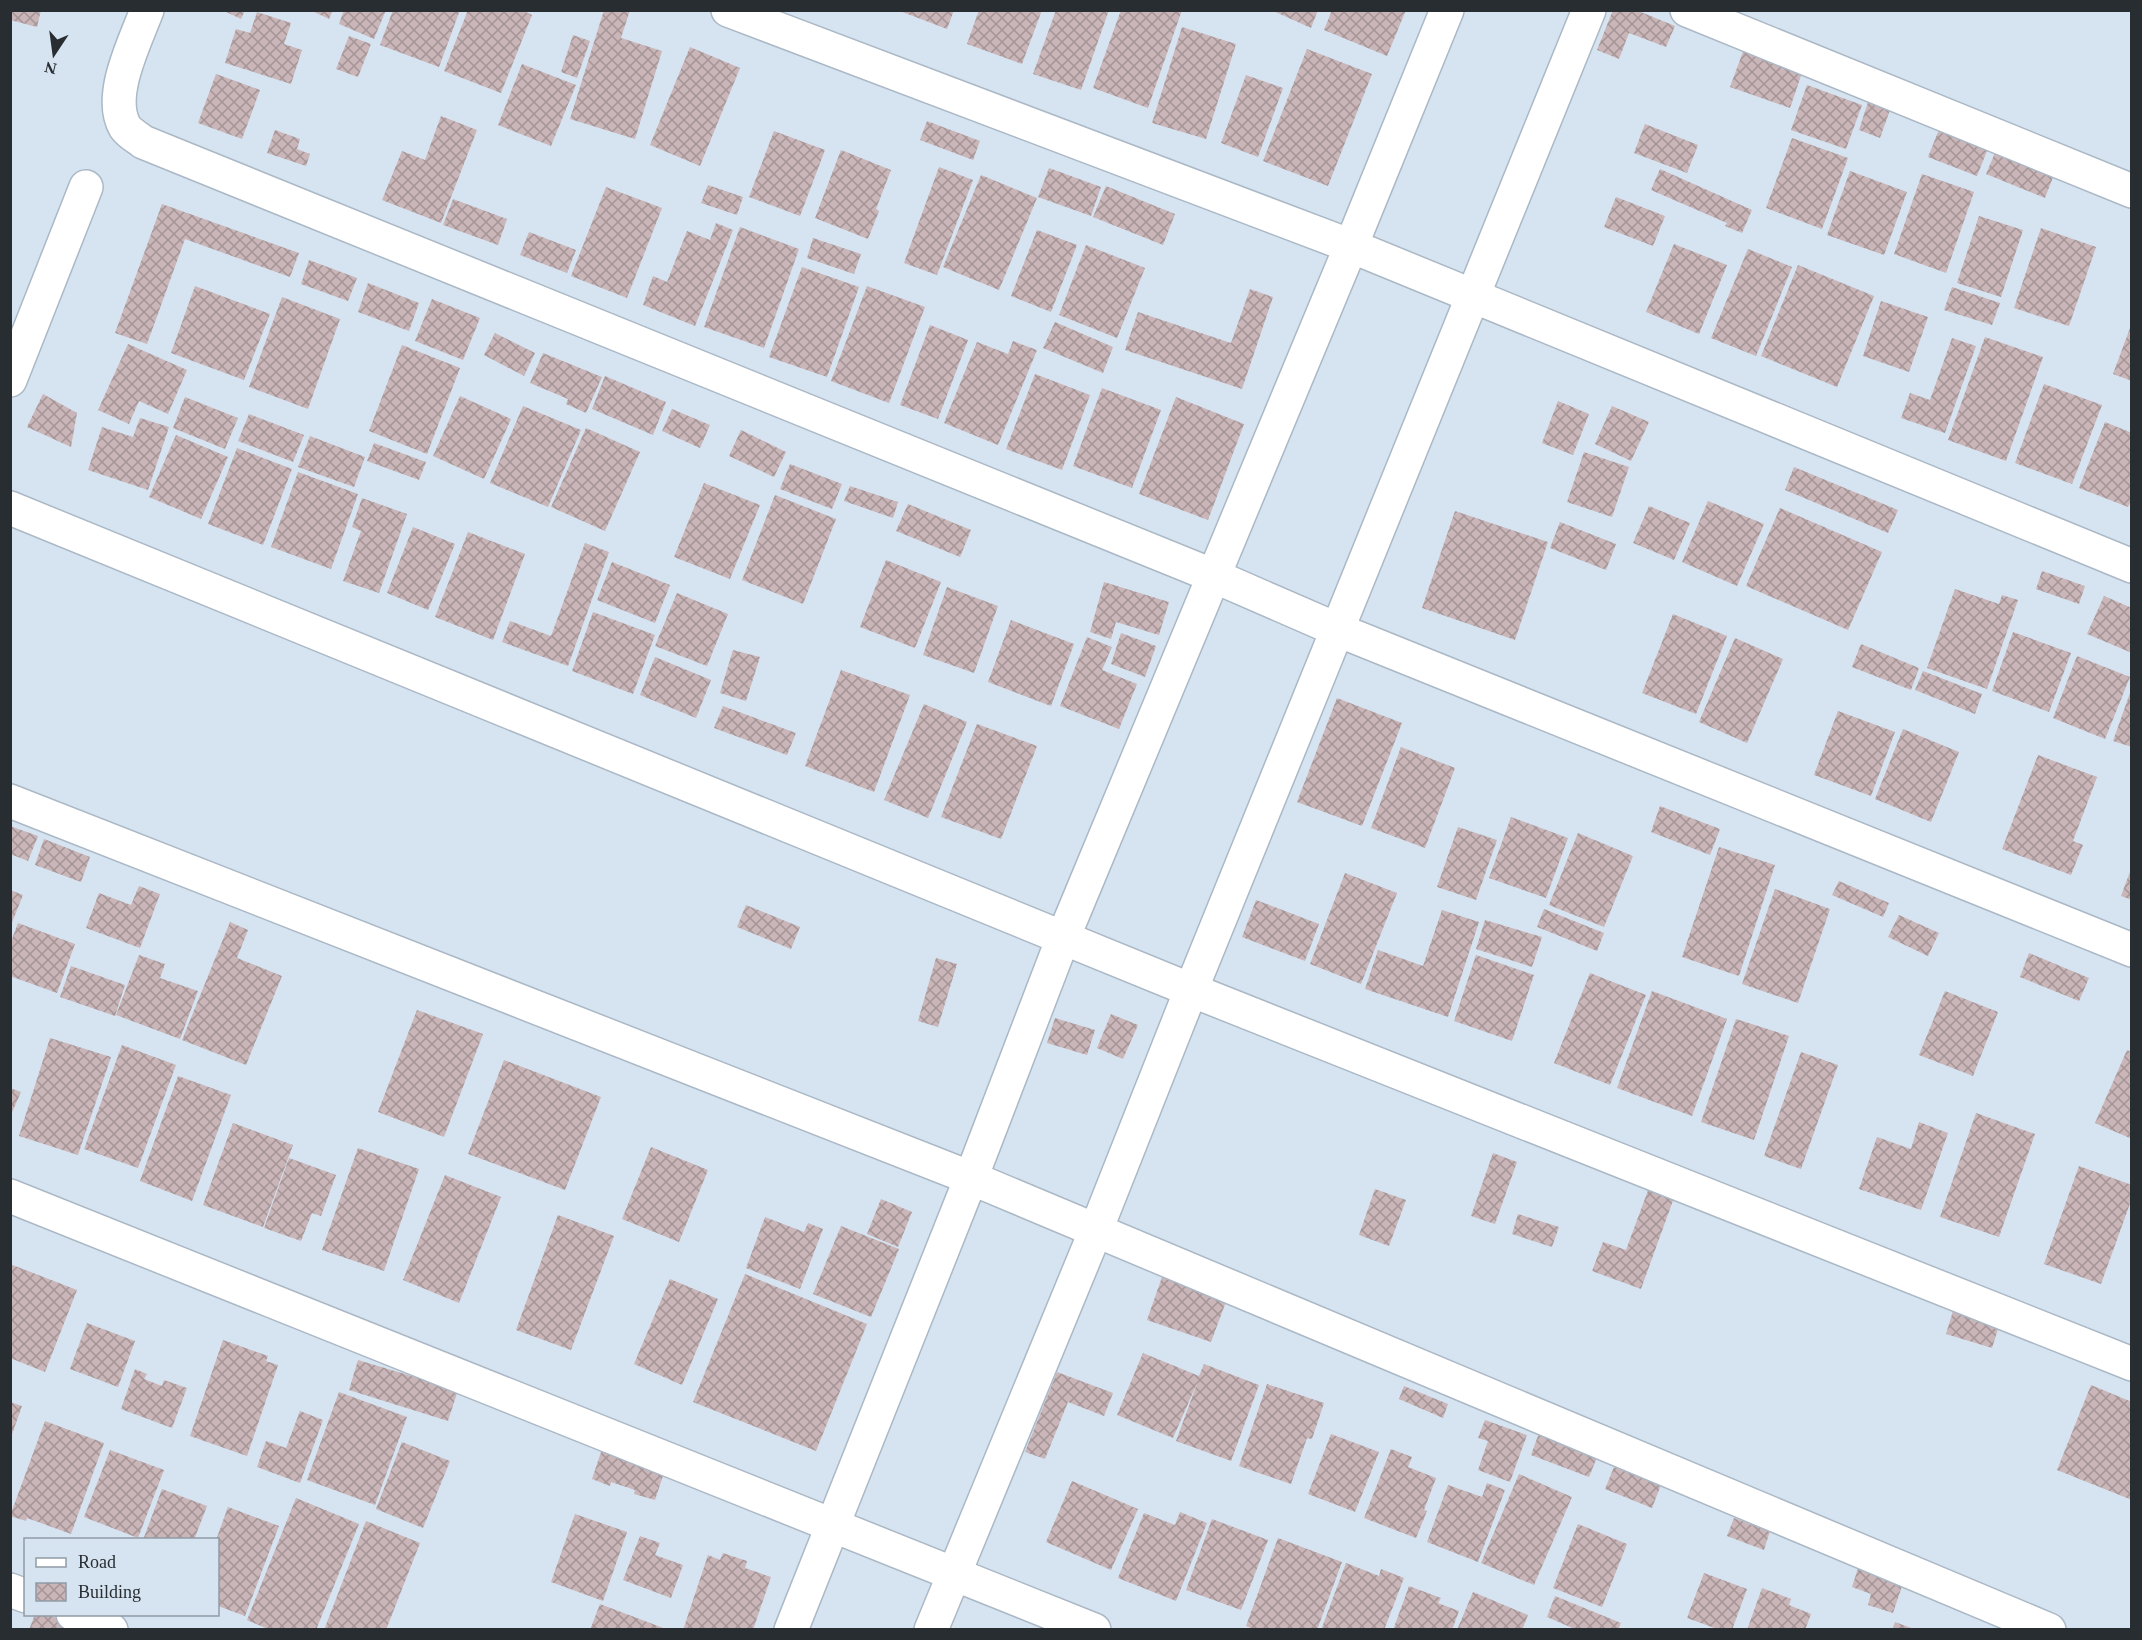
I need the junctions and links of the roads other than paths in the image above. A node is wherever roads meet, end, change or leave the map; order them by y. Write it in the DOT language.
graph roads {
  1 [pos="147,10"];
  2 [pos="728,10"];
  3 [pos="1447,10"];
  4 [pos="1589,10"];
  5 [pos="1687,10"];
  6 [pos="87,187"];
  7 [pos="2132,191"];
  8 [pos="1351,246"];
  9 [pos="1472,296"];
  10 [pos="10,380"];
  11 [pos="10,508"];
  12 [pos="2132,566"];
  13 [pos="1214,576"];
  14 [pos="1338,630"];
  15 [pos="10,801"];
  16 [pos="1063,938"];
  17 [pos="2132,950"];
  18 [pos="1191,990"];
  19 [pos="971,1178"];
  20 [pos="10,1196"];
  21 [pos="1096,1230"];
  22 [pos="2132,1364"];
  23 [pos="832,1526"];
  24 [pos="953,1574"];
  25 [pos="78,1616"];
  26 [pos="111,1629"];
  27 [pos="791,1629"];
  28 [pos="931,1629"];
  29 [pos="1094,1629"];
  30 [pos="2049,1629"];
  1 -- 13 [label="street"];
  2 -- 8 [label="street"];
  3 -- 8 [label="street"];
  4 -- 9 [label="street"];
  5 -- 7 [label="street"];
  6 -- 10 [label="street"];
  8 -- 9 [label="street"];
  8 -- 13 [label="street"];
  9 -- 12 [label="street"];
  9 -- 14 [label="street"];
  11 -- 16 [label="street"];
  13 -- 14 [label="street"];
  13 -- 16 [label="street"];
  14 -- 17 [label="street"];
  14 -- 18 [label="street"];
  15 -- 19 [label="street"];
  16 -- 18 [label="street"];
  16 -- 19 [label="street"];
  18 -- 21 [label="street"];
  18 -- 22 [label="street"];
  19 -- 21 [label="street"];
  19 -- 23 [label="street"];
  20 -- 23 [label="street"];
  21 -- 24 [label="street"];
  21 -- 30 [label="street"];
  23 -- 24 [label="street"];
  23 -- 27 [label="street"];
  24 -- 28 [label="street"];
  24 -- 29 [label="street"];
  25 -- 26 [label="street"];
}
